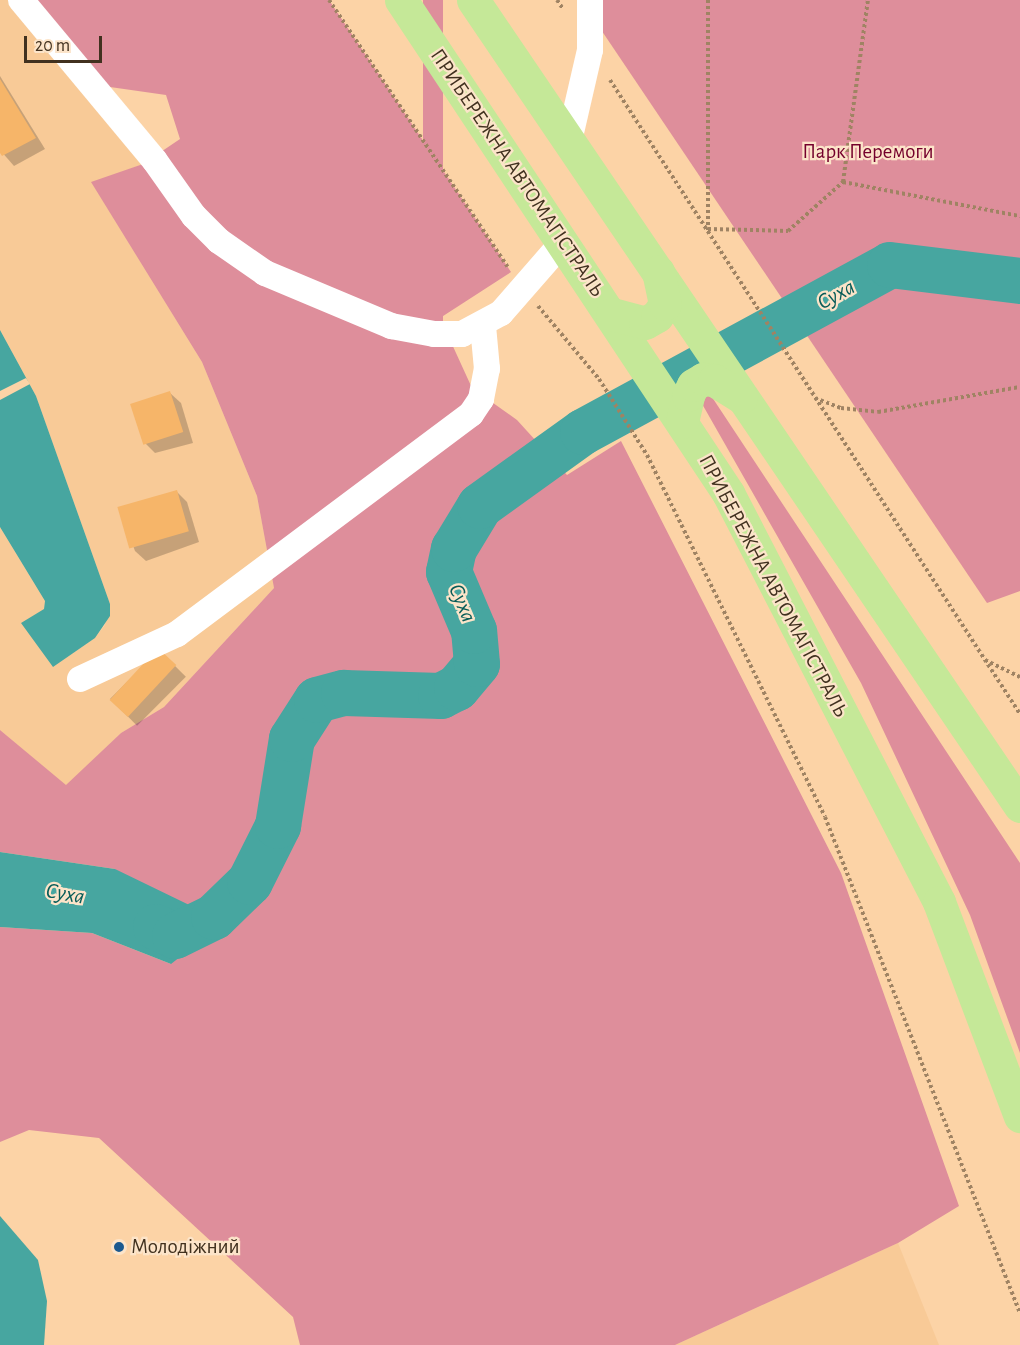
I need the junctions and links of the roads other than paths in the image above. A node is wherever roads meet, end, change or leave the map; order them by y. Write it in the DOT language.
graph roads {
  1 [pos="21,0"];
  2 [pos="401,0"];
  3 [pos="473,0"];
  4 [pos="590,0"];
  5 [pos="569,141"];
  6 [pos="562,243"];
  7 [pos="660,275"];
  8 [pos="613,316"];
  9 [pos="483,326"];
  10 [pos="741,397"];
  11 [pos="682,422"];
  12 [pos="80,679"];
  13 [pos="1020,806"];
  14 [pos="1020,1116"];
  1 -- 9 [label="lane"];
  2 -- 6 [label="main road, ПРИБЕРЕЖНА АВТОМАГІСТРАЛЬ"];
  3 -- 5 [label="main road"];
  4 -- 5 [label="lane"];
  5 -- 7 [label="main road"];
  6 -- 8 [label="main road, ПРИБЕРЕЖНА АВТОМАГІСТРАЛЬ"];
  6 -- 9 [label="lane"];
  7 -- 8 [label="main road"];
  7 -- 10 [label="main road"];
  8 -- 11 [label="main road, ПРИБЕРЕЖНА АВТОМАГІСТРАЛЬ"];
  9 -- 12 [label="lane"];
  10 -- 11 [label="main road"];
  10 -- 13 [label="main road"];
  11 -- 14 [label="main road, ПРИБЕРЕЖНА АВТОМАГІСТРАЛЬ"];
}
